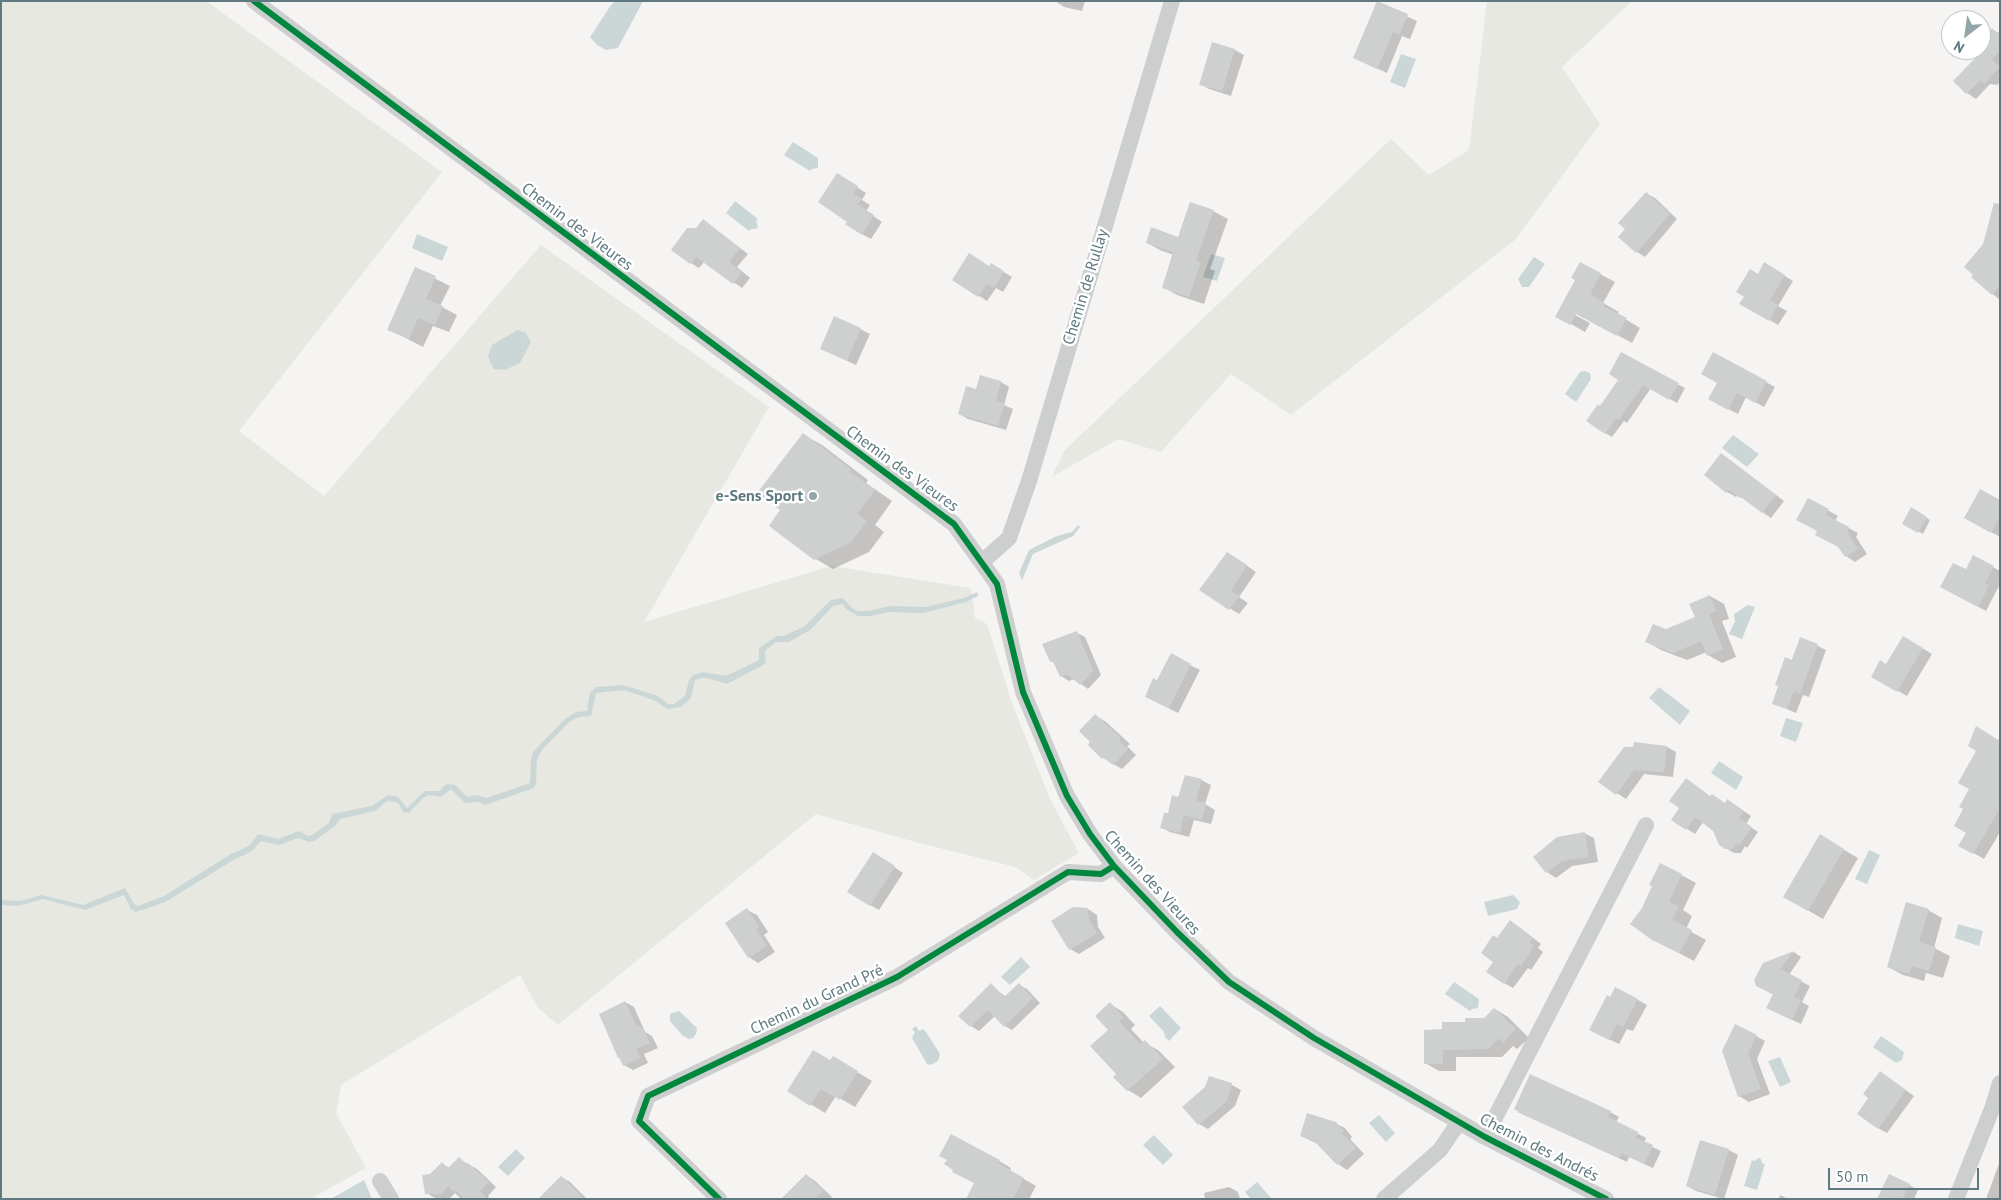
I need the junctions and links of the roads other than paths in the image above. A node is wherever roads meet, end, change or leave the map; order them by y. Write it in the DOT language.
graph roads {
  1 [pos="254,1"];
  2 [pos="1172,1"];
  3 [pos="982,562"];
  4 [pos="1646,825"];
  5 [pos="1114,866"];
  6 [pos="2000,1083"];
  7 [pos="1459,1122"];
  8 [pos="1485,1137"];
  9 [pos="380,1181"];
  10 [pos="391,1199"];
  11 [pos="719,1199"];
  12 [pos="1384,1199"];
  13 [pos="1606,1199"];
  14 [pos="1956,1199"];
  1 -- 3 [label="street, Chemin des Vieures"];
  2 -- 3 [label="street, Chemin de Rullay"];
  3 -- 5 [label="street, Chemin des Vieures"];
  4 -- 8 [label="street, Chemin des Andrés"];
  5 -- 7 [label="street, Chemin des Vieures"];
  5 -- 11 [label="street, Chemin du Grand Pré"];
  6 -- 14 [label="street"];
  7 -- 8 [label="street, Chemin des Andrés"];
  7 -- 12 [label="street"];
  8 -- 13 [label="street, Chemin des Andrés"];
  9 -- 10 [label="street"];
}
